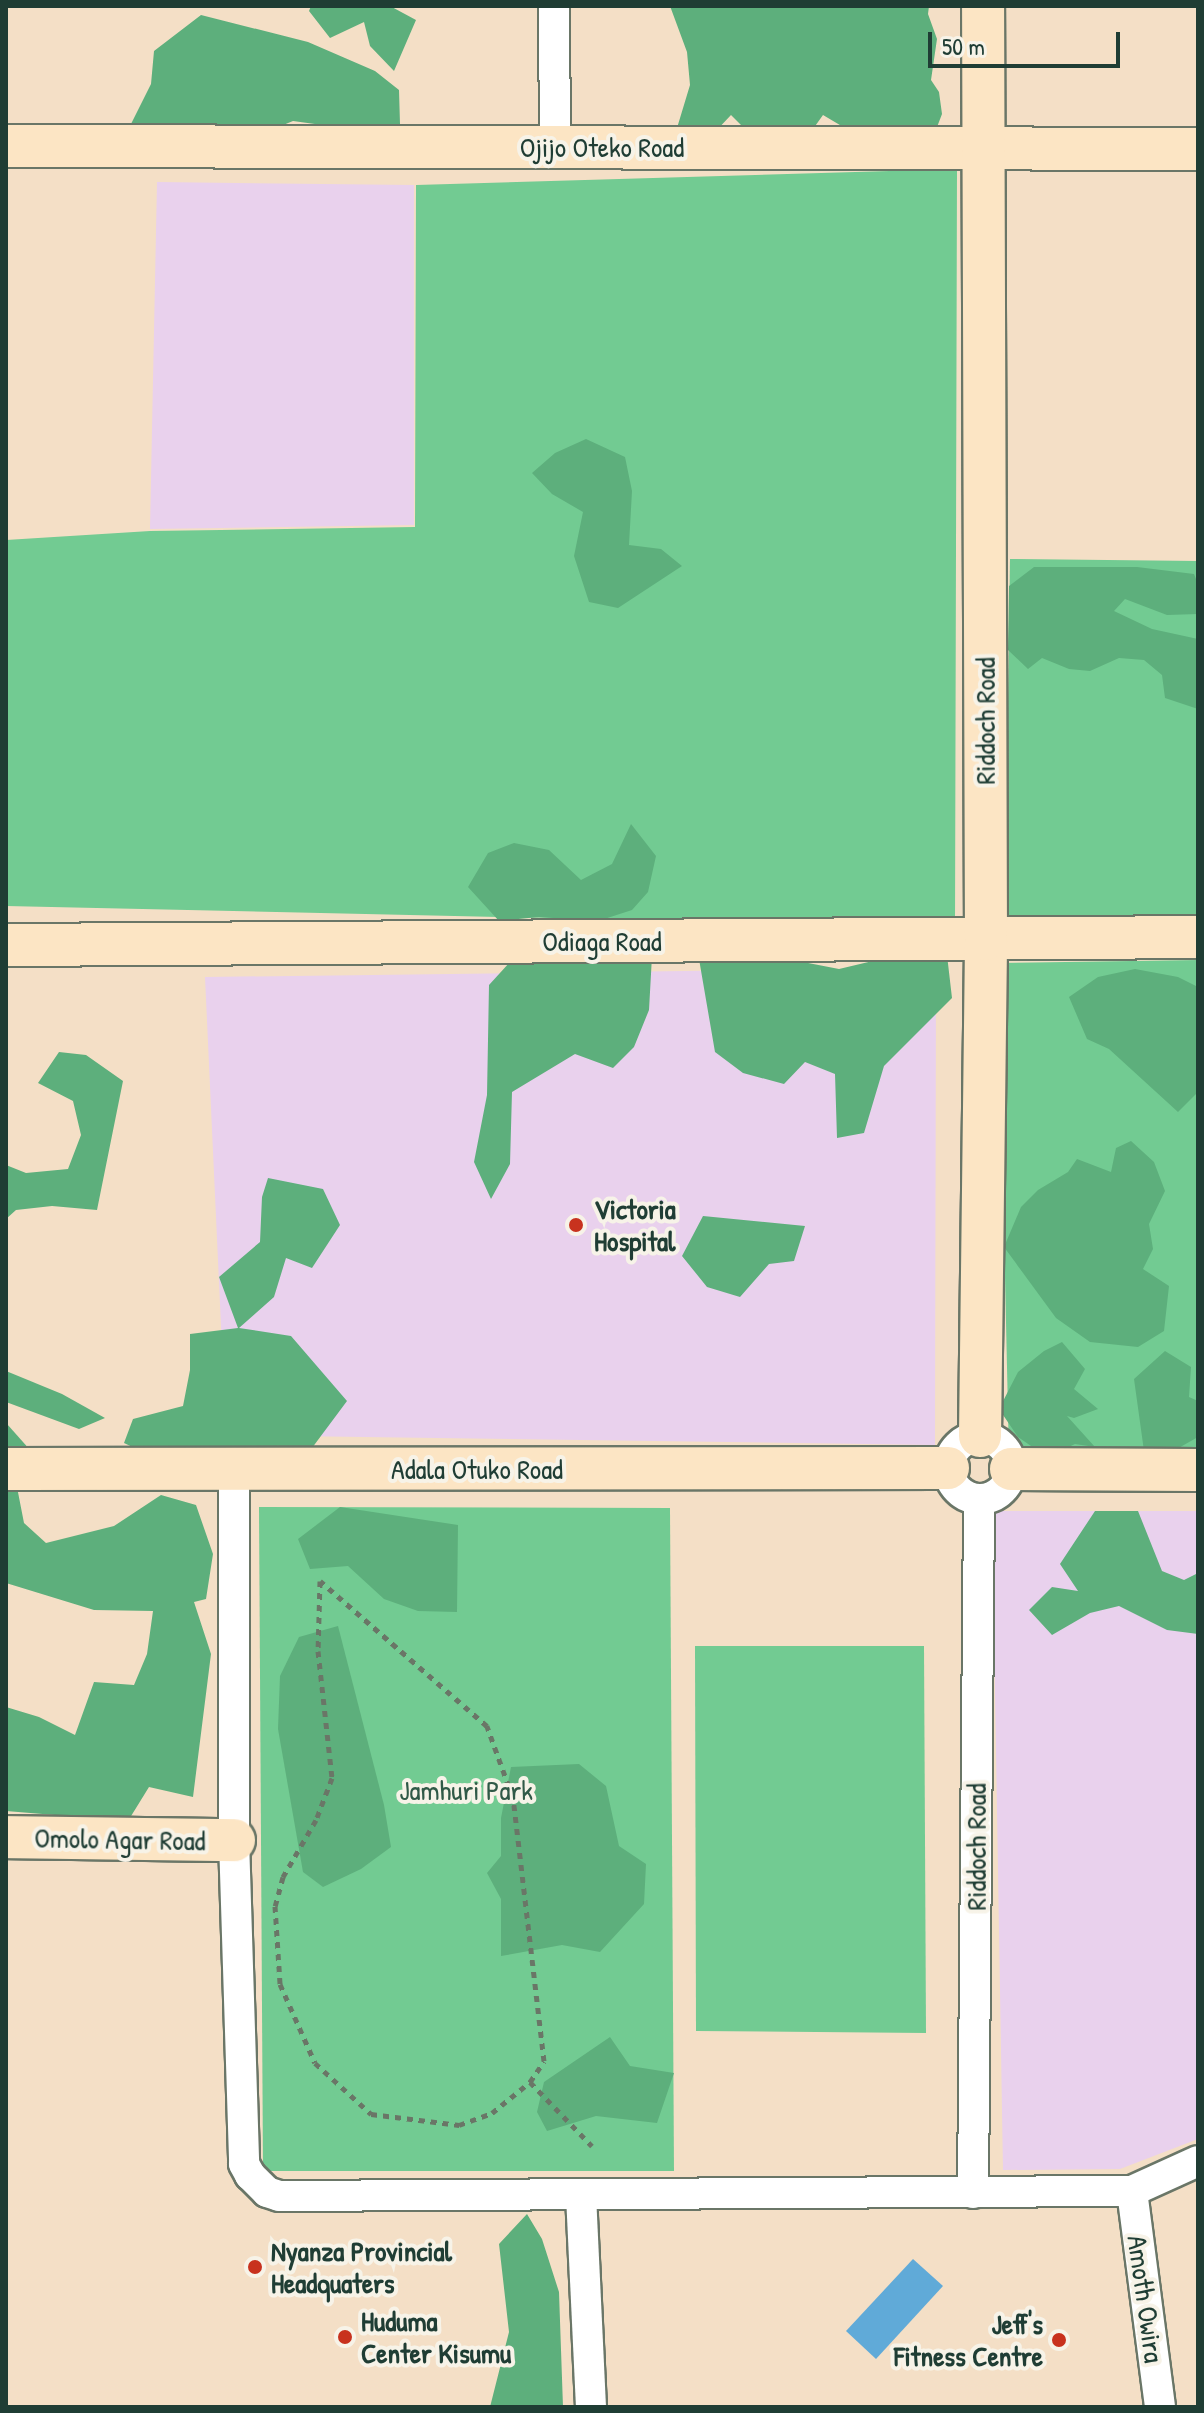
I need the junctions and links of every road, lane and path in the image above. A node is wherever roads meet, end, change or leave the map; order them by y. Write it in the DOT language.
graph roads {
  1 [pos="554,6"];
  2 [pos="983,6"];
  3 [pos="6,146"];
  4 [pos="555,147"];
  5 [pos="1198,149"];
  6 [pos="981,150"];
  7 [pos="1198,937"];
  8 [pos="986,939"];
  9 [pos="6,945"];
  10 [pos="980,1436"];
  11 [pos="948,1468"];
  12 [pos="6,1469"];
  13 [pos="234,1469"];
  14 [pos="1011,1469"];
  15 [pos="1198,1470"];
  16 [pos="979,1500"];
  17 [pos="6,1837"];
  18 [pos="234,1840"];
  19 [pos="530,2082"];
  20 [pos="592,2146"];
  21 [pos="1198,2161"];
  22 [pos="1132,2191"];
  23 [pos="973,2193"];
  24 [pos="581,2195"];
  25 [pos="591,2407"];
  26 [pos="1160,2407"];
  1 -- 4 [label="street"];
  2 -- 6 [label="street, Riddoch Road"];
  3 -- 4 [label="street, Ojijo Oteko Road"];
  4 -- 6 [label="street, Ojijo Oteko Road"];
  5 -- 6 [label="street, Ojijo Oteko Road"];
  6 -- 8 [label="street, Riddoch Road"];
  7 -- 8 [label="street, Odiaga Road"];
  8 -- 9 [label="street, Odiaga Road"];
  8 -- 10 [label="street, Riddoch Road"];
  10 -- 11 [label="street"];
  10 -- 14 [label="street"];
  11 -- 13 [label="street, Adala Otuko Road"];
  11 -- 16 [label="street"];
  12 -- 13 [label="street, Adala Otuko Road"];
  13 -- 18 [label="street"];
  14 -- 15 [label="street"];
  14 -- 16 [label="street"];
  16 -- 23 [label="street, Riddoch Road"];
  17 -- 18 [label="street, Omolo Agar Road"];
  18 -- 24 [label="street"];
  19 -- 19 [label="path"];
  19 -- 20 [label="path"];
  21 -- 22 [label="street"];
  22 -- 23 [label="street"];
  22 -- 26 [label="street, Amoth Owira"];
  23 -- 24 [label="street"];
  24 -- 25 [label="street"];
}
